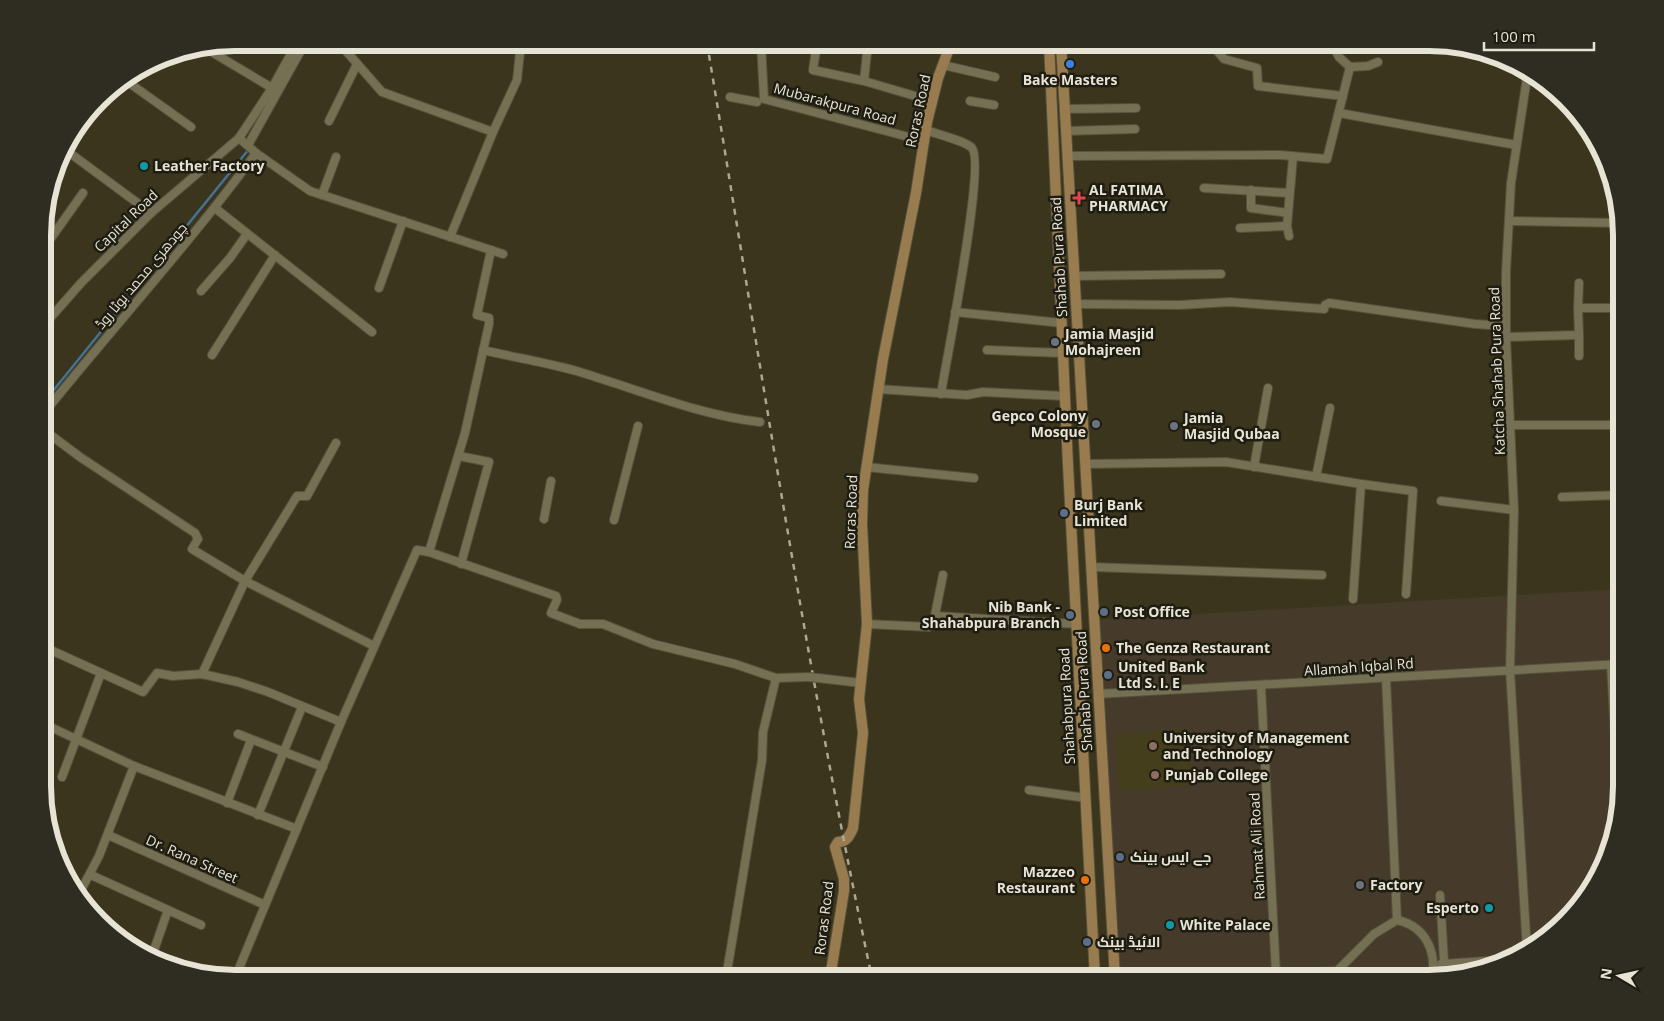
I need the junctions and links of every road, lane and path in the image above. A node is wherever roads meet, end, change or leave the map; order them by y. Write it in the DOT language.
graph roads {
  1 [pos="292,51"];
  2 [pos="300,51"];
  3 [pos="346,51"];
  4 [pos="520,51"];
  5 [pos="761,51"];
  6 [pos="816,51"];
  7 [pos="867,51"];
  8 [pos="948,51"];
  9 [pos="1049,51"];
  10 [pos="1061,51"];
  11 [pos="1217,51"];
  12 [pos="1336,51"];
  13 [pos="213,53"];
  14 [pos="1378,62"];
  15 [pos="357,64"];
  16 [pos="943,65"];
  17 [pos="1350,67"];
  18 [pos="995,77"];
  19 [pos="1527,79"];
  20 [pos="864,81"];
  21 [pos="131,84"];
  22 [pos="272,88"];
  23 [pos="1343,96"];
  24 [pos="730,97"];
  25 [pos="932,100"];
  26 [pos="970,101"];
  27 [pos="757,102"];
  28 [pos="994,105"];
  29 [pos="1136,108"];
  30 [pos="1064,109"];
  31 [pos="1339,113"];
  32 [pos="329,120"];
  33 [pos="191,127"];
  34 [pos="1135,130"];
  35 [pos="493,132"];
  36 [pos="1066,132"];
  37 [pos="925,136"];
  38 [pos="239,138"];
  39 [pos="248,145"];
  40 [pos="1516,145"];
  41 [pos="1054,146"];
  42 [pos="1067,151"];
  43 [pos="70,153"];
  44 [pos="256,153"];
  45 [pos="336,157"];
  46 [pos="1293,157"];
  47 [pos="1068,172"];
  48 [pos="1055,174"];
  49 [pos="1204,188"];
  50 [pos="1251,190"];
  51 [pos="83,193"];
  52 [pos="1289,193"];
  53 [pos="322,195"];
  54 [pos="215,208"];
  55 [pos="151,213"];
  56 [pos="1288,213"];
  57 [pos="403,221"];
  58 [pos="1510,221"];
  59 [pos="1612,223"];
  60 [pos="1287,226"];
  61 [pos="1240,228"];
  62 [pos="247,234"];
  63 [pos="1289,236"];
  64 [pos="450,237"];
  65 [pos="51,238"];
  66 [pos="491,250"];
  67 [pos="503,254"];
  68 [pos="274,255"];
  69 [pos="1221,274"];
  70 [pos="1074,276"];
  71 [pos="1579,283"];
  72 [pos="379,288"];
  73 [pos="201,291"];
  74 [pos="1076,304"];
  75 [pos="1578,308"];
  76 [pos="1613,308"];
  77 [pos="955,312"];
  78 [pos="51,316"];
  79 [pos="1061,323"];
  80 [pos="1506,326"];
  81 [pos="372,332"];
  82 [pos="1579,335"];
  83 [pos="1506,337"];
  84 [pos="483,350"];
  85 [pos="987,350"];
  86 [pos="1063,353"];
  87 [pos="212,355"];
  88 [pos="1579,356"];
  89 [pos="1268,388"];
  90 [pos="878,389"];
  91 [pos="941,394"];
  92 [pos="1064,396"];
  93 [pos="51,404"];
  94 [pos="1330,408"];
  95 [pos="760,422"];
  96 [pos="1512,425"];
  97 [pos="1613,425"];
  98 [pos="638,426"];
  99 [pos="51,435"];
  100 [pos="336,443"];
  101 [pos="459,456"];
  102 [pos="1085,464"];
  103 [pos="866,467"];
  104 [pos="1254,467"];
  105 [pos="1316,477"];
  106 [pos="974,478"];
  107 [pos="552,481"];
  108 [pos="1361,484"];
  109 [pos="1613,495"];
  110 [pos="1562,497"];
  111 [pos="1441,501"];
  112 [pos="1514,510"];
  113 [pos="544,519"];
  114 [pos="614,520"];
  115 [pos="429,552"];
  116 [pos="462,564"];
  117 [pos="1091,568"];
  118 [pos="943,575"];
  119 [pos="1322,575"];
  120 [pos="245,581"];
  121 [pos="1406,594"];
  122 [pos="1353,599"];
  123 [pos="936,616"];
  124 [pos="866,624"];
  125 [pos="1077,624"];
  126 [pos="374,646"];
  127 [pos="51,650"];
  128 [pos="1611,664"];
  129 [pos="1510,670"];
  130 [pos="101,673"];
  131 [pos="202,674"];
  132 [pos="776,678"];
  133 [pos="1386,678"];
  134 [pos="861,683"];
  135 [pos="1262,686"];
  136 [pos="1098,694"];
  137 [pos="1081,695"];
  138 [pos="1613,700"];
  139 [pos="302,707"];
  140 [pos="340,722"];
  141 [pos="51,727"];
  142 [pos="238,734"];
  143 [pos="75,738"];
  144 [pos="251,740"];
  145 [pos="284,752"];
  146 [pos="134,766"];
  147 [pos="323,767"];
  148 [pos="62,777"];
  149 [pos="1030,790"];
  150 [pos="1086,798"];
  151 [pos="226,803"];
  152 [pos="258,815"];
  153 [pos="297,829"];
  154 [pos="108,835"];
  155 [pos="91,875"];
  156 [pos="82,889"];
  157 [pos="1440,895"];
  158 [pos="265,905"];
  159 [pos="168,910"];
  160 [pos="1396,920"];
  161 [pos="201,925"];
  162 [pos="1526,942"];
  163 [pos="154,951"];
  164 [pos="1485,961"];
  165 [pos="1445,963"];
  166 [pos="1434,964"];
  167 [pos="1445,969"];
  168 [pos="238,970"];
  169 [pos="727,970"];
  170 [pos="831,970"];
  171 [pos="1096,970"];
  172 [pos="1115,970"];
  173 [pos="1276,970"];
  174 [pos="1338,970"];
  175 [pos="1433,970"];
  1 -- 22 [label="street, Capital Road"];
  2 -- 39 [label="street"];
  3 -- 15 [label="street"];
  4 -- 35 [label="street"];
  5 -- 37 [label="street, Mubarakpura Road"];
  6 -- 20 [label="street"];
  7 -- 20 [label="street"];
  8 -- 16 [label="main road, Roras Road"];
  9 -- 41 [label="main road, Shahabpura Road"];
  10 -- 30 [label="main road, Shahab Pura Road"];
  11 -- 23 [label="street"];
  12 -- 17 [label="street"];
  13 -- 22 [label="street"];
  14 -- 17 [label="street"];
  15 -- 32 [label="street"];
  15 -- 35 [label="street"];
  16 -- 18 [label="street"];
  16 -- 25 [label="main road, Roras Road"];
  17 -- 23 [label="street"];
  19 -- 40 [label="street, Katcha Shahab Pura Road"];
  20 -- 25 [label="street"];
  21 -- 33 [label="street"];
  22 -- 38 [label="street, Capital Road"];
  23 -- 31 [label="street"];
  24 -- 27 [label="street"];
  25 -- 37 [label="main road, Roras Road"];
  26 -- 28 [label="street"];
  29 -- 30 [label="street"];
  30 -- 36 [label="main road, Shahab Pura Road"];
  31 -- 40 [label="street"];
  31 -- 46 [label="street"];
  34 -- 36 [label="street"];
  35 -- 64 [label="street"];
  36 -- 42 [label="main road, Shahab Pura Road"];
  37 -- 77 [label="street"];
  37 -- 90 [label="main road, Roras Road"];
  38 -- 39 [label="street"];
  38 -- 55 [label="street, Capital Road"];
  39 -- 44 [label="street"];
  40 -- 58 [label="street, Katcha Shahab Pura Road"];
  41 -- 42 [label="main road"];
  41 -- 48 [label="main road, Shahabpura Road"];
  42 -- 46 [label="street"];
  42 -- 47 [label="main road, Shahab Pura Road"];
  43 -- 55 [label="street"];
  44 -- 53 [label="street"];
  44 -- 54 [label="street, چودھری محمد بوٹا روڈ"];
  45 -- 53 [label="street"];
  46 -- 52 [label="street"];
  47 -- 48 [label="main road"];
  47 -- 70 [label="main road, Shahab Pura Road"];
  48 -- 79 [label="main road, Shahabpura Road"];
  49 -- 50 [label="street"];
  50 -- 52 [label="street"];
  50 -- 56 [label="street"];
  51 -- 65 [label="street"];
  52 -- 56 [label="street"];
  53 -- 57 [label="street"];
  54 -- 62 [label="street"];
  54 -- 93 [label="street, چودھری محمد بوٹا روڈ"];
  55 -- 78 [label="street, Capital Road"];
  56 -- 60 [label="street"];
  57 -- 64 [label="street"];
  57 -- 72 [label="street"];
  58 -- 59 [label="street"];
  58 -- 80 [label="street, Katcha Shahab Pura Road"];
  60 -- 61 [label="street"];
  60 -- 63 [label="street"];
  62 -- 68 [label="street"];
  62 -- 73 [label="street"];
  64 -- 66 [label="street"];
  66 -- 67 [label="street"];
  66 -- 84 [label="street"];
  68 -- 81 [label="street"];
  68 -- 87 [label="street"];
  69 -- 70 [label="street"];
  70 -- 74 [label="main road, Shahab Pura Road"];
  71 -- 75 [label="street"];
  74 -- 80 [label="street"];
  74 -- 102 [label="main road, Shahab Pura Road"];
  75 -- 76 [label="street"];
  75 -- 82 [label="street"];
  77 -- 79 [label="street"];
  77 -- 91 [label="street"];
  79 -- 86 [label="main road, Shahabpura Road"];
  80 -- 83 [label="street, Katcha Shahab Pura Road"];
  82 -- 83 [label="street"];
  82 -- 88 [label="street"];
  83 -- 96 [label="street, Katcha Shahab Pura Road"];
  84 -- 95 [label="street"];
  84 -- 101 [label="street"];
  85 -- 86 [label="street"];
  86 -- 92 [label="main road, Shahabpura Road"];
  89 -- 104 [label="street"];
  90 -- 91 [label="street"];
  90 -- 103 [label="main road, Roras Road"];
  91 -- 92 [label="street"];
  92 -- 125 [label="main road, Shahabpura Road"];
  94 -- 105 [label="street"];
  96 -- 97 [label="street"];
  96 -- 112 [label="street, Katcha Shahab Pura Road"];
  98 -- 114 [label="street"];
  99 -- 120 [label="street"];
  100 -- 120 [label="street"];
  101 -- 115 [label="street"];
  101 -- 116 [label="street"];
  102 -- 104 [label="street"];
  102 -- 117 [label="main road, Shahab Pura Road"];
  103 -- 106 [label="street"];
  103 -- 124 [label="main road, Roras Road"];
  104 -- 105 [label="street"];
  105 -- 108 [label="street"];
  107 -- 113 [label="street"];
  108 -- 121 [label="street"];
  108 -- 122 [label="street"];
  109 -- 110 [label="street"];
  111 -- 112 [label="street"];
  112 -- 129 [label="street, Katcha Shahab Pura Road"];
  115 -- 116 [label="street"];
  115 -- 126 [label="street"];
  116 -- 132 [label="street"];
  117 -- 119 [label="street"];
  117 -- 136 [label="main road, Shahab Pura Road"];
  118 -- 123 [label="street"];
  120 -- 126 [label="street"];
  120 -- 131 [label="street"];
  123 -- 124 [label="street"];
  123 -- 125 [label="street"];
  124 -- 134 [label="main road, Roras Road"];
  125 -- 137 [label="main road, Shahabpura Road"];
  126 -- 140 [label="street"];
  127 -- 130 [label="street"];
  128 -- 129 [label="street, Allamah Iqbal Rd"];
  128 -- 138 [label="street"];
  129 -- 133 [label="street, Allamah Iqbal Rd"];
  129 -- 162 [label="street, Katcha Shahab Pura Road"];
  130 -- 131 [label="street"];
  130 -- 143 [label="street"];
  131 -- 139 [label="street"];
  132 -- 134 [label="street, bridge"];
  132 -- 169 [label="street"];
  133 -- 135 [label="street, Allamah Iqbal Rd"];
  133 -- 160 [label="street"];
  134 -- 170 [label="main road, Roras Road"];
  135 -- 136 [label="street, Allamah Iqbal Rd"];
  135 -- 173 [label="street, Rahmat Ali Road"];
  136 -- 137 [label="main road"];
  136 -- 172 [label="main road, Shahab Pura Road"];
  137 -- 150 [label="main road, Shahabpura Road"];
  139 -- 140 [label="street"];
  139 -- 145 [label="street"];
  140 -- 147 [label="street"];
  141 -- 143 [label="street"];
  142 -- 144 [label="street"];
  143 -- 146 [label="street"];
  143 -- 148 [label="street"];
  144 -- 145 [label="street"];
  144 -- 151 [label="street"];
  145 -- 147 [label="street"];
  145 -- 152 [label="street"];
  146 -- 151 [label="street"];
  146 -- 154 [label="street"];
  147 -- 153 [label="street"];
  149 -- 150 [label="street"];
  150 -- 171 [label="main road, Shahabpura Road"];
  151 -- 152 [label="street"];
  152 -- 153 [label="street"];
  153 -- 158 [label="street"];
  154 -- 155 [label="street"];
  154 -- 158 [label="street, Dr. Rana Street"];
  155 -- 156 [label="street"];
  155 -- 159 [label="street"];
  157 -- 165 [label="street"];
  158 -- 168 [label="street"];
  159 -- 161 [label="street"];
  159 -- 163 [label="street"];
  160 -- 166 [label="street"];
  160 -- 174 [label="street"];
  164 -- 165 [label="street"];
  165 -- 166 [label="street"];
  165 -- 167 [label="street"];
  166 -- 175 [label="street"];
}
